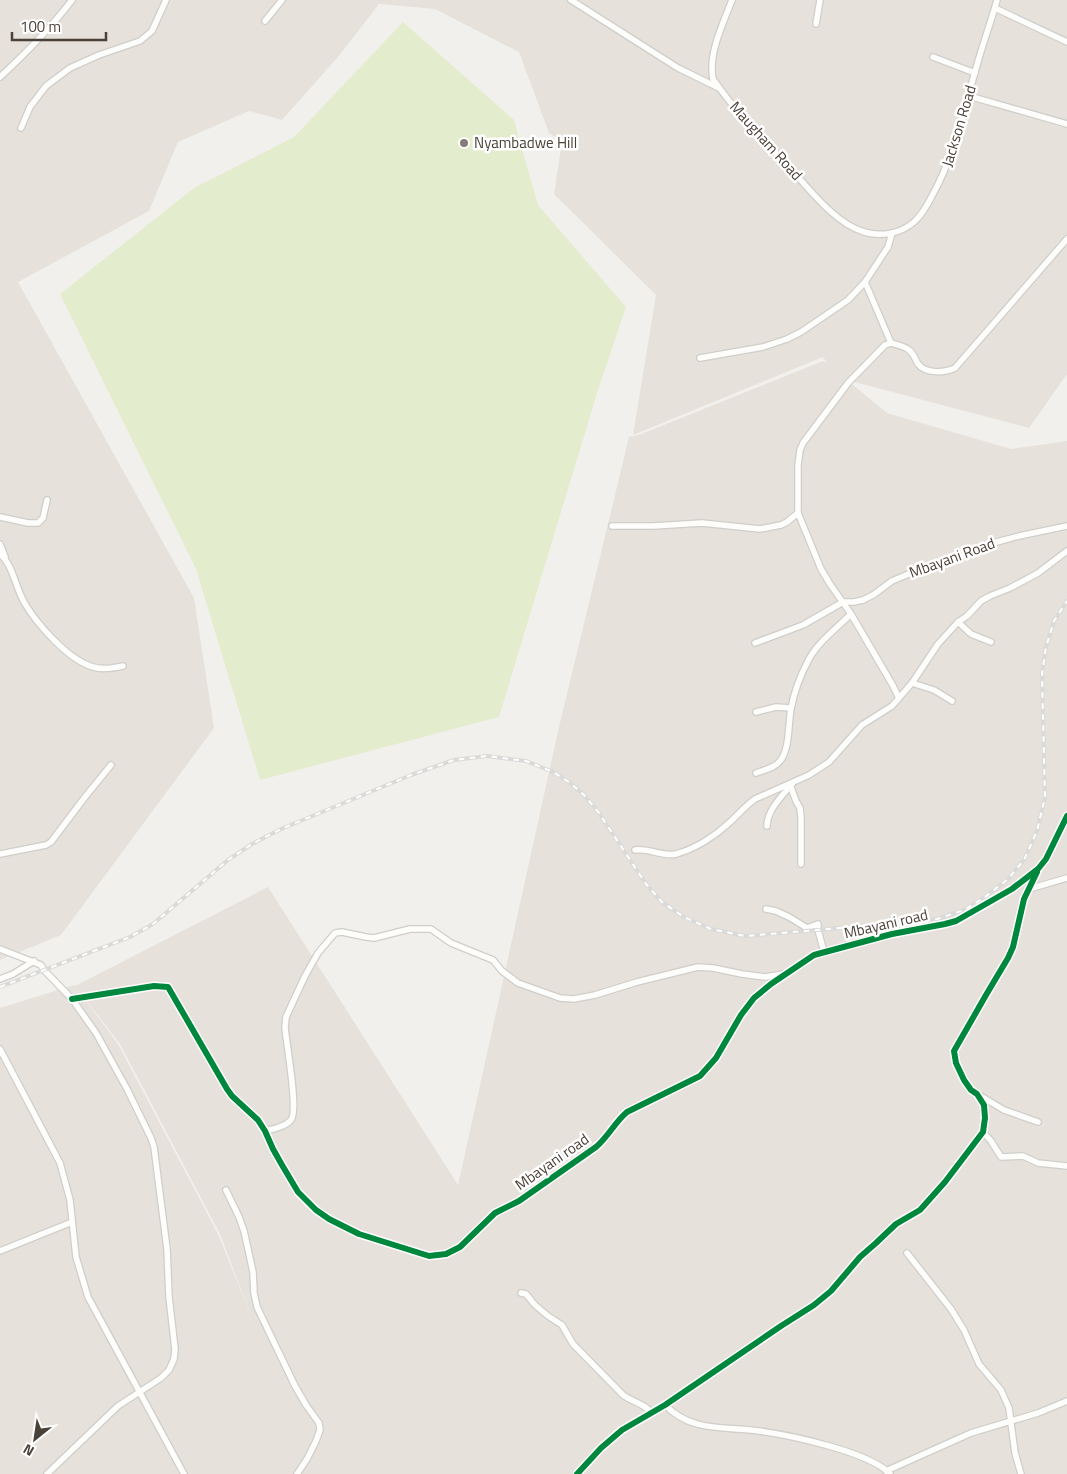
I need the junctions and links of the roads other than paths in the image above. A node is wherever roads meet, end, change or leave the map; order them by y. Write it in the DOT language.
graph roads {
  1 [pos="72,0"];
  2 [pos="166,0"];
  3 [pos="282,0"];
  4 [pos="572,0"];
  5 [pos="732,0"];
  6 [pos="820,0"];
  7 [pos="997,0"];
  8 [pos="995,8"];
  9 [pos="265,21"];
  10 [pos="816,24"];
  11 [pos="1067,42"];
  12 [pos="933,57"];
  13 [pos="975,73"];
  14 [pos="0,77"];
  15 [pos="721,90"];
  16 [pos="969,96"];
  17 [pos="1067,124"];
  18 [pos="21,128"];
  19 [pos="892,234"];
  20 [pos="1067,239"];
  21 [pos="865,282"];
  22 [pos="891,343"];
  23 [pos="700,358"];
  24 [pos="47,500"];
  25 [pos="798,513"];
  26 [pos="0,517"];
  27 [pos="612,526"];
  28 [pos="1067,526"];
  29 [pos="0,544"];
  30 [pos="1067,552"];
  31 [pos="0,554"];
  32 [pos="6,559"];
  33 [pos="843,602"];
  34 [pos="851,614"];
  35 [pos="958,622"];
  36 [pos="755,642"];
  37 [pos="991,642"];
  38 [pos="123,666"];
  39 [pos="912,683"];
  40 [pos="899,698"];
  41 [pos="952,701"];
  42 [pos="791,708"];
  43 [pos="756,712"];
  44 [pos="111,765"];
  45 [pos="756,773"];
  46 [pos="792,784"];
  47 [pos="1067,816"];
  48 [pos="767,826"];
  49 [pos="635,850"];
  50 [pos="0,854"];
  51 [pos="801,864"];
  52 [pos="1038,870"];
  53 [pos="1067,878"];
  54 [pos="1029,889"];
  55 [pos="766,909"];
  56 [pos="0,948"];
  57 [pos="824,952"];
  58 [pos="34,961"];
  59 [pos="787,974"];
  60 [pos="0,980"];
  61 [pos="72,999"];
  62 [pos="0,1050"];
  63 [pos="977,1094"];
  64 [pos="1038,1122"];
  65 [pos="266,1131"];
  66 [pos="982,1132"];
  67 [pos="1067,1166"];
  68 [pos="226,1190"];
  69 [pos="72,1222"];
  70 [pos="0,1251"];
  71 [pos="907,1253"];
  72 [pos="521,1293"];
  73 [pos="140,1392"];
  74 [pos="1067,1401"];
  75 [pos="665,1405"];
  76 [pos="651,1413"];
  77 [pos="1011,1421"];
  78 [pos="888,1472"];
  79 [pos="47,1474"];
  80 [pos="184,1474"];
  81 [pos="297,1474"];
  82 [pos="577,1474"];
  83 [pos="1021,1474"];
  1 -- 14 [label="street"];
  2 -- 18 [label="street"];
  3 -- 9 [label="street"];
  4 -- 15 [label="street"];
  5 -- 15 [label="street, Maugham Road"];
  6 -- 10 [label="street"];
  7 -- 8 [label="street, Jackson Road"];
  8 -- 11 [label="street"];
  8 -- 13 [label="street, Jackson Road"];
  12 -- 13 [label="street"];
  13 -- 16 [label="street, Jackson Road"];
  15 -- 19 [label="street, Maugham Road"];
  16 -- 17 [label="street"];
  16 -- 19 [label="street, Jackson Road"];
  19 -- 21 [label="street"];
  20 -- 22 [label="street"];
  21 -- 22 [label="street"];
  21 -- 23 [label="street"];
  22 -- 25 [label="street"];
  24 -- 26 [label="street"];
  25 -- 27 [label="street"];
  25 -- 33 [label="street"];
  28 -- 33 [label="street, Mbayani Road"];
  29 -- 32 [label="street"];
  30 -- 35 [label="street"];
  31 -- 32 [label="street"];
  32 -- 38 [label="street"];
  33 -- 34 [label="street"];
  33 -- 36 [label="street"];
  34 -- 40 [label="street"];
  34 -- 42 [label="street"];
  35 -- 37 [label="street"];
  35 -- 39 [label="street"];
  39 -- 40 [label="street"];
  39 -- 41 [label="street"];
  40 -- 46 [label="street"];
  42 -- 43 [label="street"];
  42 -- 45 [label="street"];
  44 -- 50 [label="street"];
  46 -- 48 [label="street"];
  46 -- 49 [label="street"];
  46 -- 51 [label="street"];
  47 -- 52 [label="street, Mbayani road"];
  52 -- 54 [label="street"];
  52 -- 57 [label="street, Mbayani road"];
  53 -- 54 [label="street"];
  54 -- 63 [label="street"];
  55 -- 57 [label="street"];
  56 -- 58 [label="street"];
  57 -- 59 [label="street, Mbayani road"];
  58 -- 60 [label="street"];
  58 -- 61 [label="street"];
  59 -- 65 [label="street, Mbayani road"];
  59 -- 65 [label="street"];
  61 -- 65 [label="street, Mbayani road"];
  61 -- 73 [label="street"];
  62 -- 69 [label="street"];
  63 -- 64 [label="street"];
  63 -- 66 [label="street"];
  66 -- 67 [label="street"];
  66 -- 75 [label="street"];
  68 -- 81 [label="street"];
  69 -- 70 [label="street"];
  69 -- 73 [label="street"];
  71 -- 77 [label="street"];
  72 -- 76 [label="street"];
  73 -- 79 [label="street"];
  73 -- 80 [label="street"];
  74 -- 77 [label="street"];
  75 -- 76 [label="street"];
  75 -- 78 [label="street"];
  76 -- 82 [label="street"];
  77 -- 78 [label="street"];
  77 -- 83 [label="street"];
}
